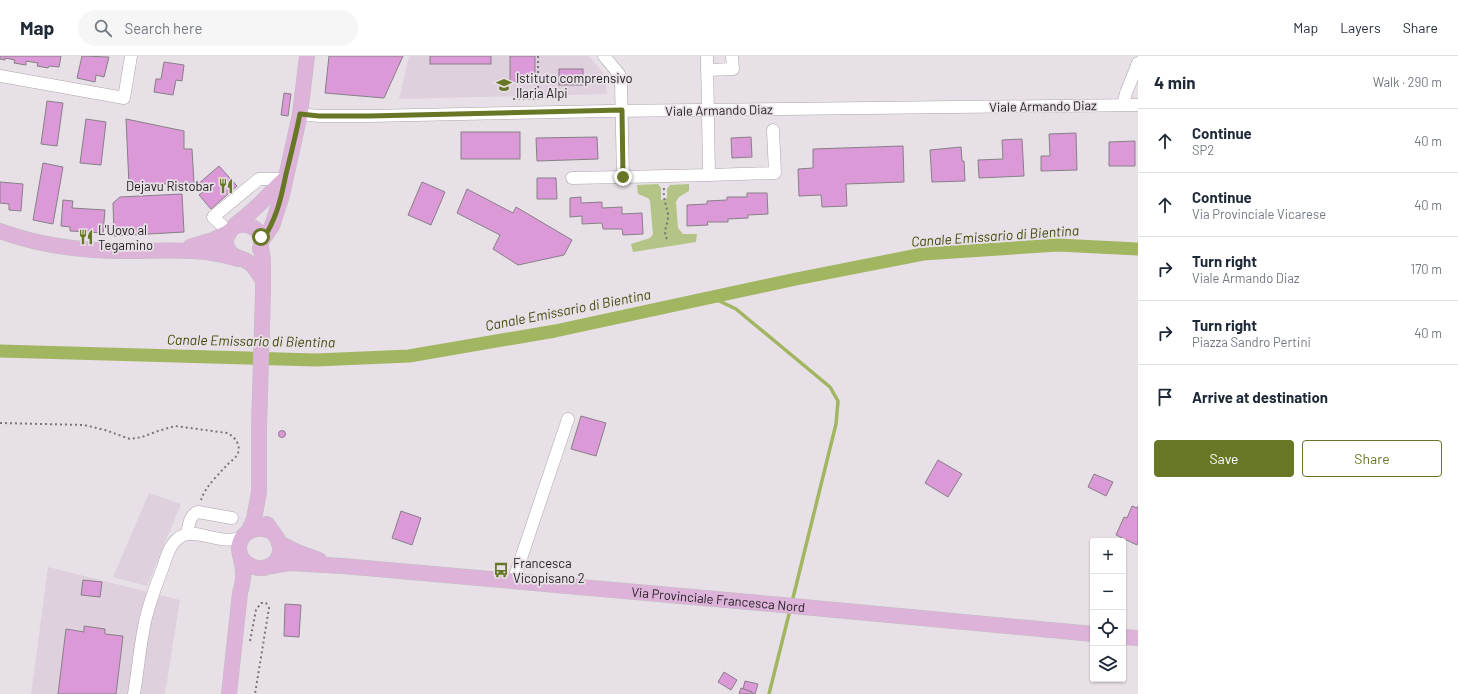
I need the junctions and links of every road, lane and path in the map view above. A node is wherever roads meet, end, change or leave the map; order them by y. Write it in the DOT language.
graph roads {
  1 [pos="131,56"];
  2 [pos="307,56"];
  3 [pos="538,56"];
  4 [pos="604,56"];
  5 [pos="707,56"];
  6 [pos="732,56"];
  7 [pos="1138,63"];
  8 [pos="707,70"];
  9 [pos="0,76"];
  10 [pos="538,99"];
  11 [pos="1123,105"];
  12 [pos="1138,105"];
  13 [pos="622,110"];
  14 [pos="708,110"];
  15 [pos="300,114"];
  16 [pos="773,130"];
  17 [pos="709,175"];
  18 [pos="665,176"];
  19 [pos="623,177"];
  20 [pos="572,178"];
  21 [pos="285,179"];
  22 [pos="232,230"];
  23 [pos="0,231"];
  24 [pos="667,239"];
  25 [pos="261,245"];
  26 [pos="182,249"];
  27 [pos="241,259"];
  28 [pos="263,287"];
  29 [pos="568,419"];
  30 [pos="0,423"];
  31 [pos="259,492"];
  32 [pos="198,512"];
  33 [pos="232,518"];
  34 [pos="187,534"];
  35 [pos="246,534"];
  36 [pos="210,538"];
  37 [pos="276,538"];
  38 [pos="241,556"];
  39 [pos="343,566"];
  40 [pos="266,567"];
  41 [pos="513,582"];
  42 [pos="240,603"];
  43 [pos="1090,634"];
  44 [pos="1126,637"];
  45 [pos="1138,638"];
  46 [pos="249,644"];
  47 [pos="134,694"];
  48 [pos="229,694"];
  49 [pos="255,694"];
  1 -- 9 [label="street"];
  2 -- 15 [label="main road"];
  3 -- 10 [label="path"];
  4 -- 13 [label="street"];
  5 -- 8 [label="street"];
  6 -- 8 [label="street"];
  7 -- 11 [label="street"];
  8 -- 14 [label="street"];
  11 -- 12 [label="street, Viale Armando Diaz"];
  11 -- 14 [label="street, Viale Armando Diaz"];
  13 -- 14 [label="street, Viale Armando Diaz"];
  13 -- 15 [label="street, Viale Armando Diaz"];
  13 -- 19 [label="street"];
  14 -- 17 [label="street"];
  15 -- 21 [label="main road"];
  16 -- 17 [label="street"];
  17 -- 18 [label="street"];
  18 -- 19 [label="street"];
  18 -- 24 [label="path"];
  19 -- 20 [label="street"];
  21 -- 22 [label="main road"];
  21 -- 22 [label="street"];
  21 -- 25 [label="main road"];
  22 -- 25 [label="main road"];
  22 -- 26 [label="main road"];
  22 -- 27 [label="main road"];
  23 -- 26 [label="main road"];
  25 -- 27 [label="main road"];
  25 -- 28 [label="main road"];
  26 -- 27 [label="main road"];
  27 -- 28 [label="main road"];
  28 -- 31 [label="main road"];
  29 -- 41 [label="street"];
  30 -- 32 [label="path"];
  31 -- 35 [label="main road"];
  31 -- 37 [label="main road"];
  32 -- 33 [label="street"];
  32 -- 34 [label="street"];
  34 -- 36 [label="street"];
  34 -- 47 [label="street"];
  35 -- 36 [label="street"];
  35 -- 37 [label="main road"];
  35 -- 38 [label="main road"];
  36 -- 38 [label="street"];
  37 -- 39 [label="main road"];
  37 -- 40 [label="main road"];
  38 -- 40 [label="main road"];
  38 -- 42 [label="main road"];
  39 -- 40 [label="main road"];
  39 -- 41 [label="main road, Via Provinciale Francesca Nord"];
  40 -- 42 [label="main road"];
  41 -- 43 [label="main road, Via Provinciale Francesca Nord"];
  42 -- 48 [label="main road"];
  44 -- 45 [label="main road"];
  46 -- 49 [label="path"];
}
